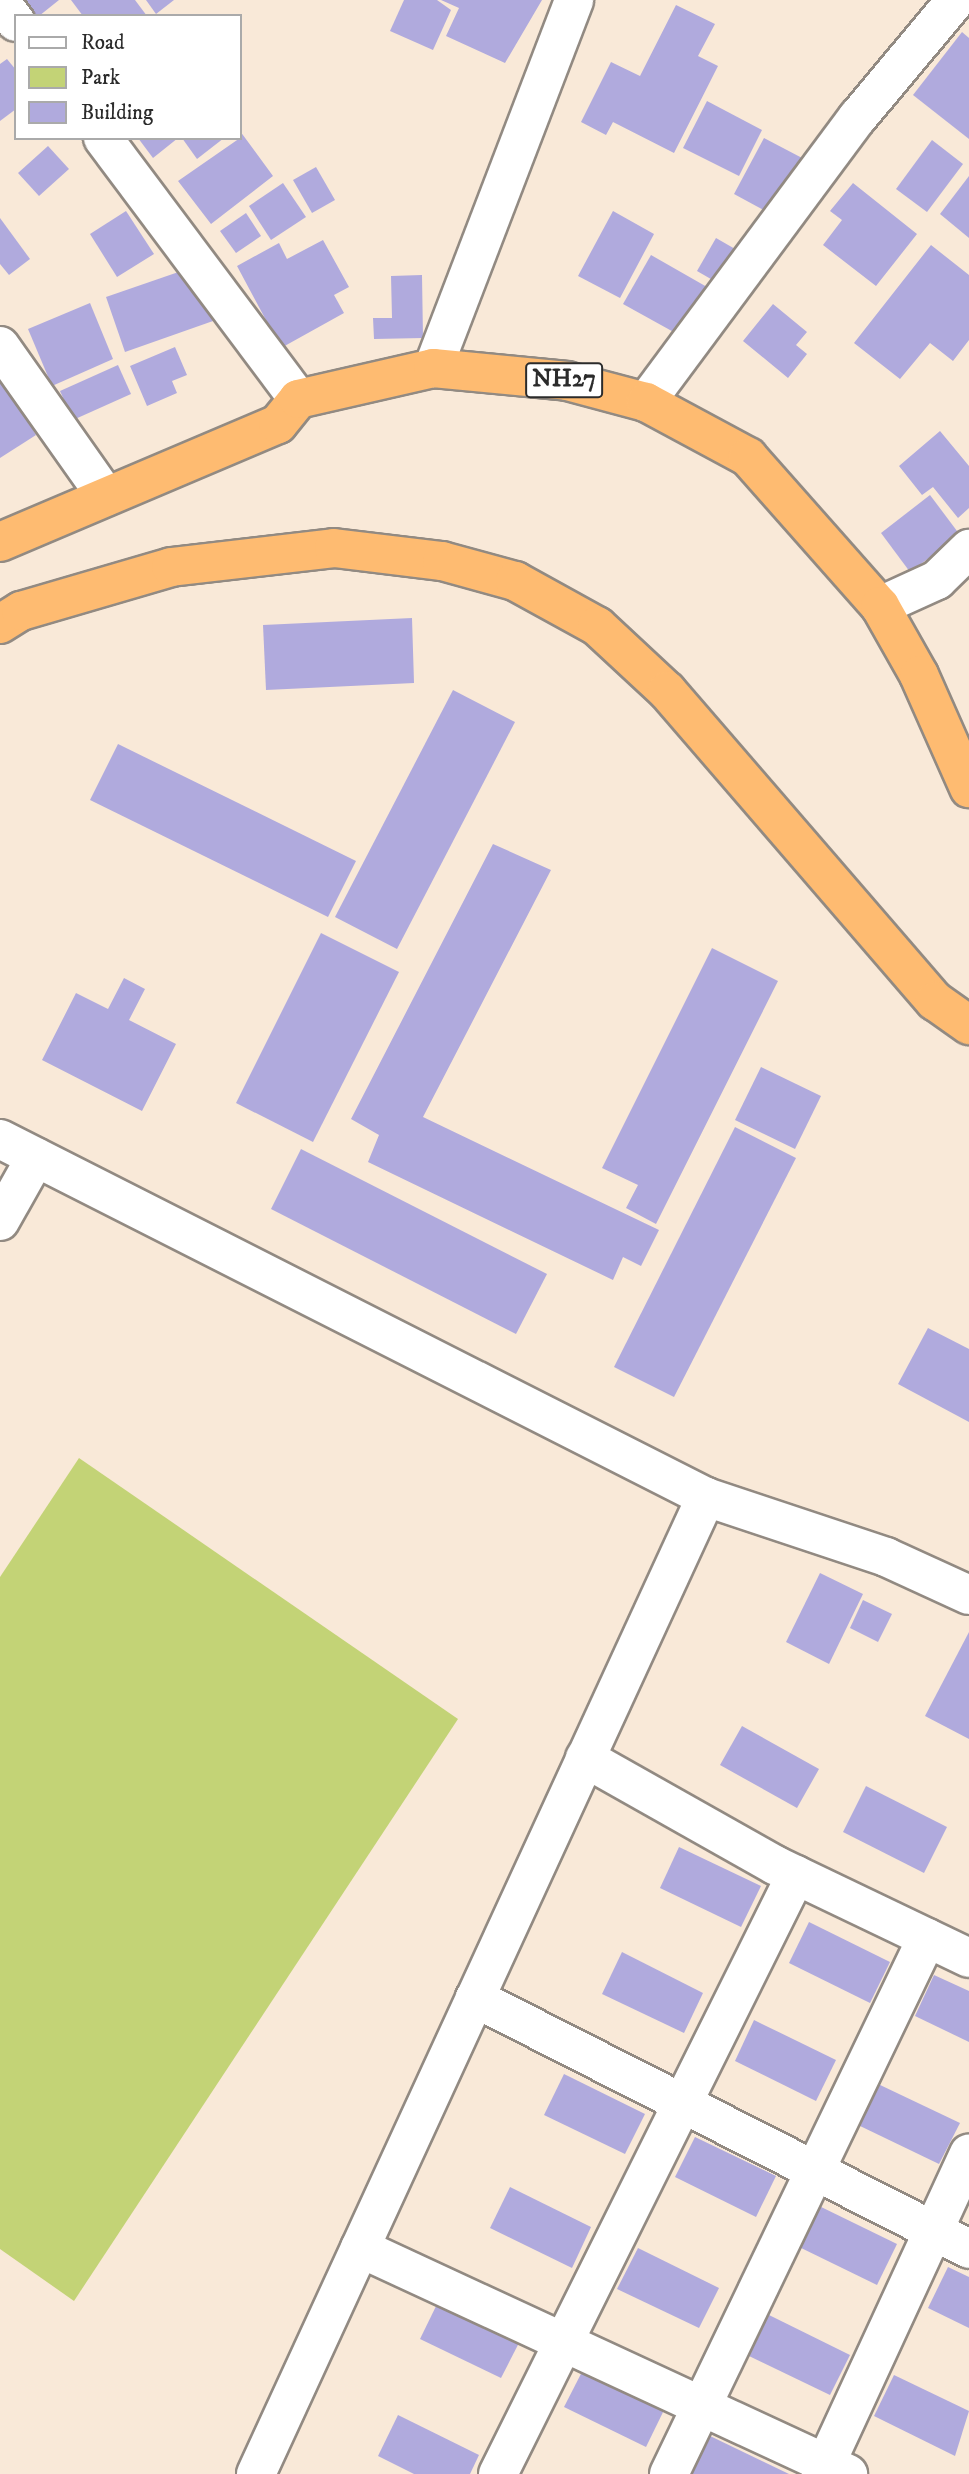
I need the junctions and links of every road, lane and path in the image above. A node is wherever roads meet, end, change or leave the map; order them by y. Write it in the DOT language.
graph roads {
  1 [pos="575,0"];
  2 [pos="956,0"];
  3 [pos="0,1"];
  4 [pos="14,19"];
  5 [pos="104,140"];
  6 [pos="0,346"];
  7 [pos="433,368"];
  8 [pos="298,399"];
  9 [pos="646,402"];
  10 [pos="106,496"];
  11 [pos="0,542"];
  12 [pos="969,549"];
  13 [pos="880,606"];
  14 [pos="0,624"];
  15 [pos="969,788"];
  16 [pos="969,1025"];
  17 [pos="0,1139"];
  18 [pos="36,1157"];
  19 [pos="0,1222"];
  20 [pos="706,1497"];
  21 [pos="969,1595"];
  22 [pos="585,1758"];
  23 [pos="796,1875"];
  24 [pos="927,1938"];
  25 [pos="969,1958"];
  26 [pos="475,1998"];
  27 [pos="679,2102"];
  28 [pos="969,2154"];
  29 [pos="813,2171"];
  30 [pos="933,2231"];
  31 [pos="360,2248"];
  32 [pos="969,2249"];
  33 [pos="565,2343"];
  34 [pos="702,2407"];
  35 [pos="832,2471"];
  36 [pos="262,2472"];
  37 [pos="498,2474"];
  38 [pos="669,2474"];
  1 -- 7 [label="street"];
  2 -- 9 [label="street"];
  3 -- 4 [label="street"];
  5 -- 8 [label="street"];
  6 -- 10 [label="street"];
  7 -- 8 [label="highway, NH27"];
  7 -- 9 [label="highway, NH27"];
  8 -- 10 [label="highway"];
  9 -- 13 [label="highway, NH27"];
  10 -- 11 [label="highway"];
  12 -- 13 [label="street"];
  13 -- 15 [label="highway, NH27"];
  14 -- 16 [label="highway"];
  17 -- 18 [label="street"];
  18 -- 19 [label="street"];
  18 -- 20 [label="street"];
  20 -- 21 [label="street"];
  20 -- 22 [label="street"];
  22 -- 23 [label="street"];
  22 -- 26 [label="street"];
  23 -- 24 [label="street"];
  23 -- 27 [label="street"];
  24 -- 25 [label="street"];
  24 -- 29 [label="street"];
  26 -- 27 [label="street"];
  26 -- 31 [label="street"];
  27 -- 29 [label="street"];
  27 -- 33 [label="street"];
  28 -- 30 [label="street"];
  29 -- 30 [label="street"];
  29 -- 34 [label="street"];
  30 -- 32 [label="street"];
  30 -- 35 [label="street"];
  31 -- 33 [label="street"];
  31 -- 36 [label="street"];
  33 -- 34 [label="street"];
  33 -- 37 [label="street"];
  34 -- 35 [label="street"];
  34 -- 38 [label="street"];
}
